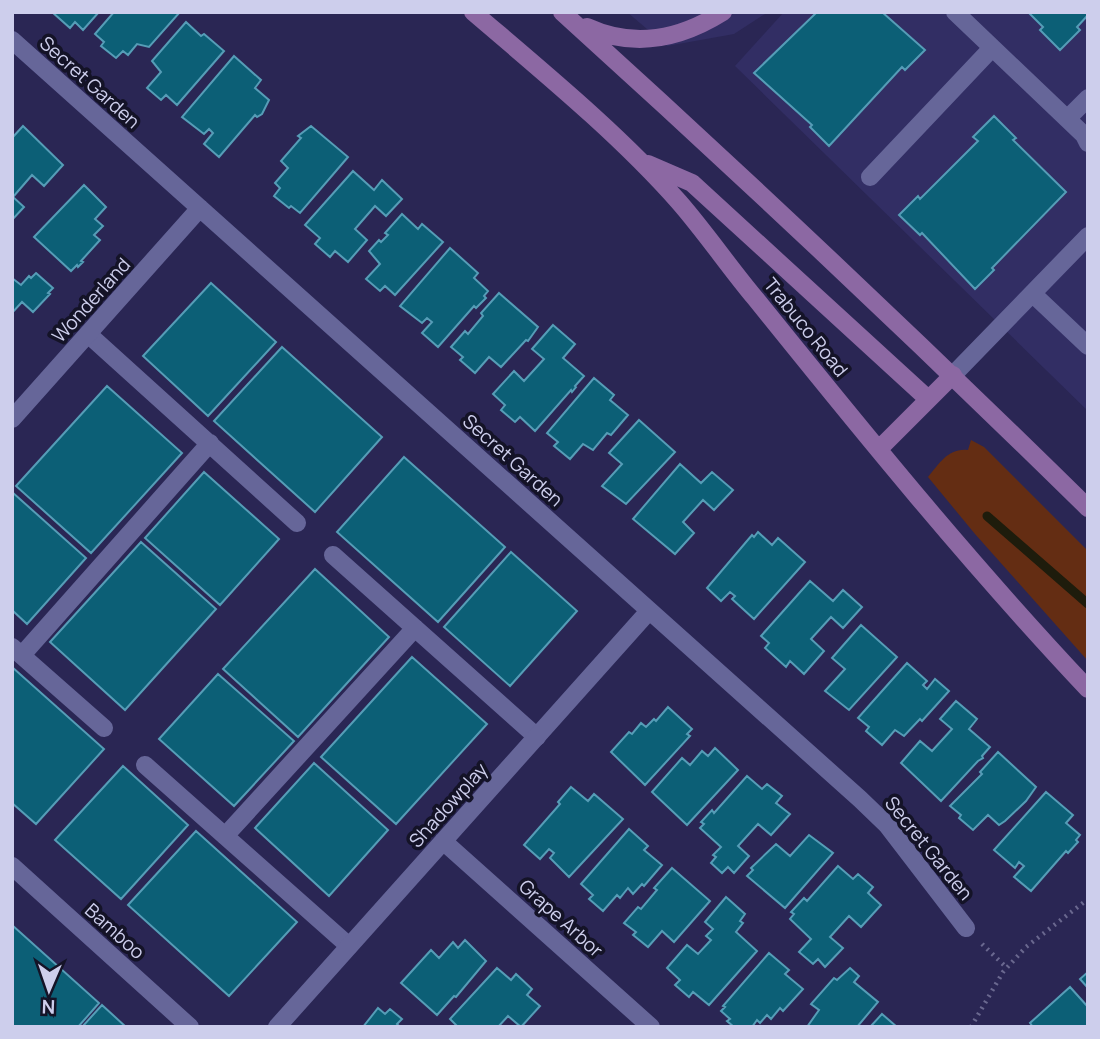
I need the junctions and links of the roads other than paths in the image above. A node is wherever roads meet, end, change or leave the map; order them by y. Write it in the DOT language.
graph roads {
  1 [pos="473,12"];
  2 [pos="723,12"];
  3 [pos="955,12"];
  4 [pos="566,16"];
  5 [pos="12,40"];
  6 [pos="992,48"];
  7 [pos="1088,98"];
  8 [pos="1067,119"];
  9 [pos="1088,143"];
  10 [pos="638,160"];
  11 [pos="870,177"];
  12 [pos="200,208"];
  13 [pos="1088,236"];
  14 [pos="1033,294"];
  15 [pos="88,334"];
  16 [pos="1088,346"];
  17 [pos="953,375"];
  18 [pos="928,399"];
  19 [pos="12,419"];
  20 [pos="209,443"];
  21 [pos="880,449"];
  22 [pos="1088,508"];
  23 [pos="298,523"];
  24 [pos="333,555"];
  25 [pos="649,611"];
  26 [pos="415,628"];
  27 [pos="17,651"];
  28 [pos="1088,689"];
  29 [pos="104,728"];
  30 [pos="537,737"];
  31 [pos="145,765"];
  32 [pos="225,836"];
  33 [pos="443,841"];
  34 [pos="12,866"];
  35 [pos="967,928"];
  36 [pos="349,946"];
  37 [pos="190,1027"];
  38 [pos="277,1027"];
  39 [pos="651,1027"];
  1 -- 10 [label="main road, Trabuco Road"];
  2 -- 4 [label="main road"];
  3 -- 6 [label="street"];
  4 -- 17 [label="main road"];
  5 -- 12 [label="street, Secret Garden"];
  6 -- 8 [label="street"];
  6 -- 11 [label="street"];
  7 -- 8 [label="street"];
  8 -- 9 [label="street"];
  10 -- 18 [label="main road"];
  10 -- 21 [label="main road, Trabuco Road"];
  12 -- 15 [label="street, Wonderland"];
  12 -- 25 [label="street, Secret Garden"];
  13 -- 14 [label="street"];
  14 -- 16 [label="street"];
  14 -- 17 [label="street"];
  15 -- 19 [label="street, Wonderland"];
  15 -- 20 [label="street"];
  17 -- 18 [label="main road"];
  17 -- 22 [label="main road"];
  18 -- 21 [label="main road"];
  20 -- 23 [label="street"];
  20 -- 27 [label="street"];
  21 -- 28 [label="main road, Trabuco Road"];
  24 -- 26 [label="street"];
  25 -- 30 [label="street, Shadowplay"];
  25 -- 35 [label="street, Secret Garden"];
  26 -- 30 [label="street"];
  26 -- 32 [label="street"];
  27 -- 29 [label="street"];
  30 -- 33 [label="street, Shadowplay"];
  31 -- 32 [label="street"];
  32 -- 36 [label="street"];
  33 -- 36 [label="street, Shadowplay"];
  33 -- 39 [label="street, Grape Arbor"];
  34 -- 37 [label="street, Bamboo"];
  36 -- 38 [label="street, Shadowplay"];
}
